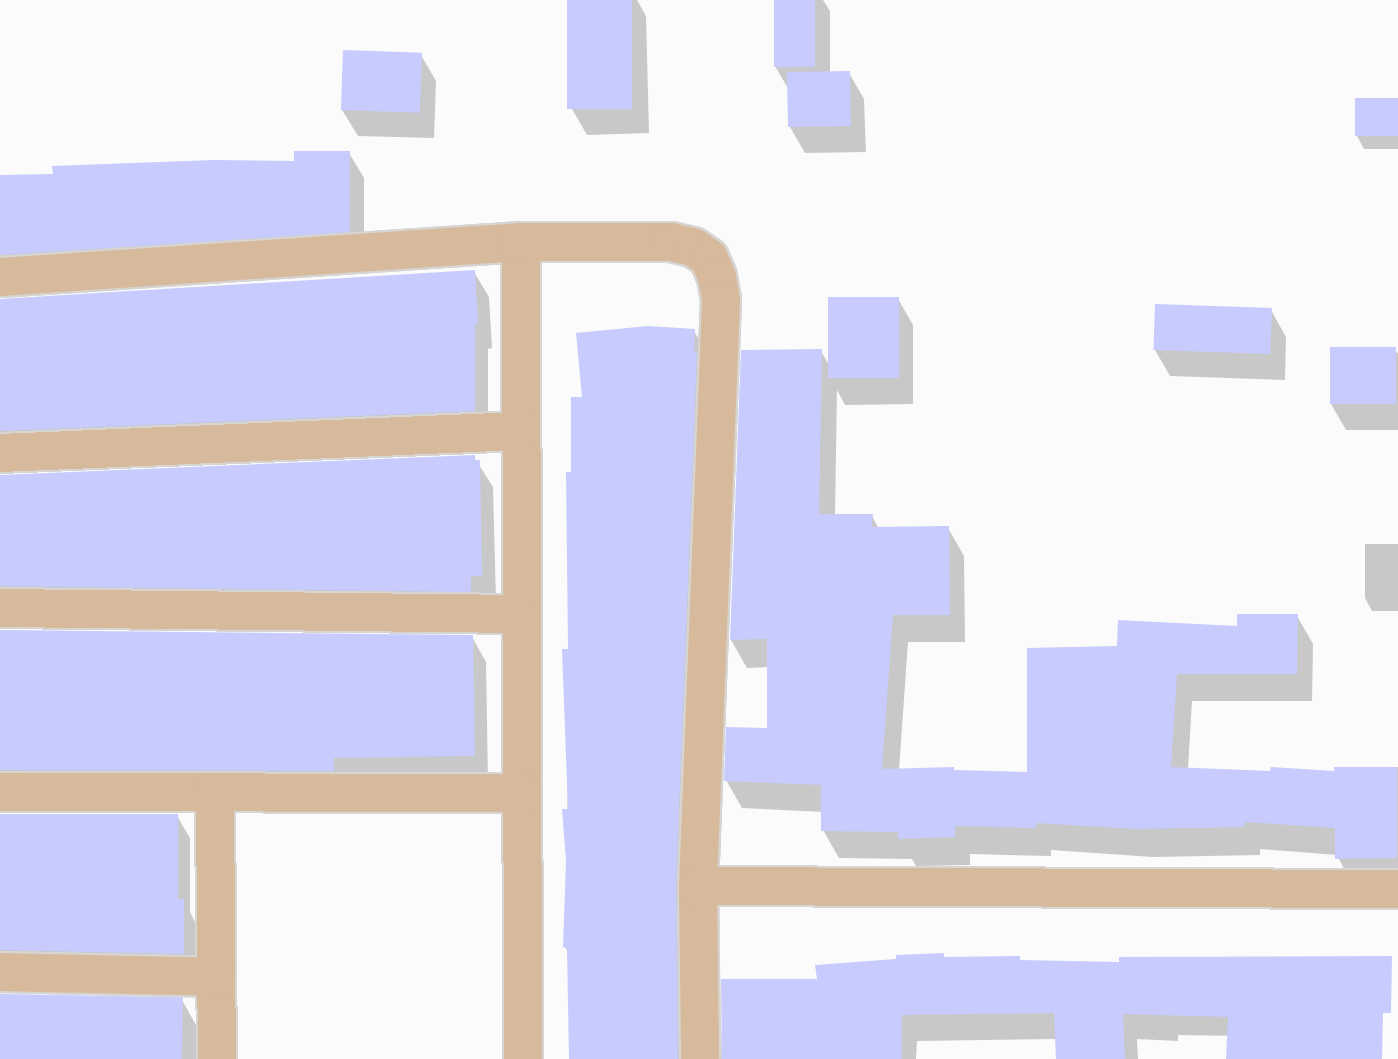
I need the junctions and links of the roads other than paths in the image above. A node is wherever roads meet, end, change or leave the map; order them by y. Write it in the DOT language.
graph roads {
  1 [pos="521,242"];
  2 [pos="0,277"];
  3 [pos="521,431"];
  4 [pos="0,453"];
  5 [pos="0,608"];
  6 [pos="522,614"];
  7 [pos="0,792"];
  8 [pos="215,792"];
  9 [pos="522,793"];
  10 [pos="698,886"];
  11 [pos="1398,889"];
  12 [pos="0,972"];
  13 [pos="216,977"];
  14 [pos="216,1059"];
  15 [pos="523,1059"];
  16 [pos="700,1059"];
  1 -- 2 [label="street"];
  1 -- 3 [label="street"];
  1 -- 10 [label="street"];
  3 -- 4 [label="street"];
  3 -- 6 [label="street"];
  5 -- 6 [label="street"];
  6 -- 9 [label="street"];
  7 -- 8 [label="street"];
  8 -- 9 [label="street"];
  8 -- 13 [label="street"];
  9 -- 15 [label="street"];
  10 -- 11 [label="street"];
  10 -- 16 [label="street"];
  12 -- 13 [label="street"];
  13 -- 14 [label="street"];
}
